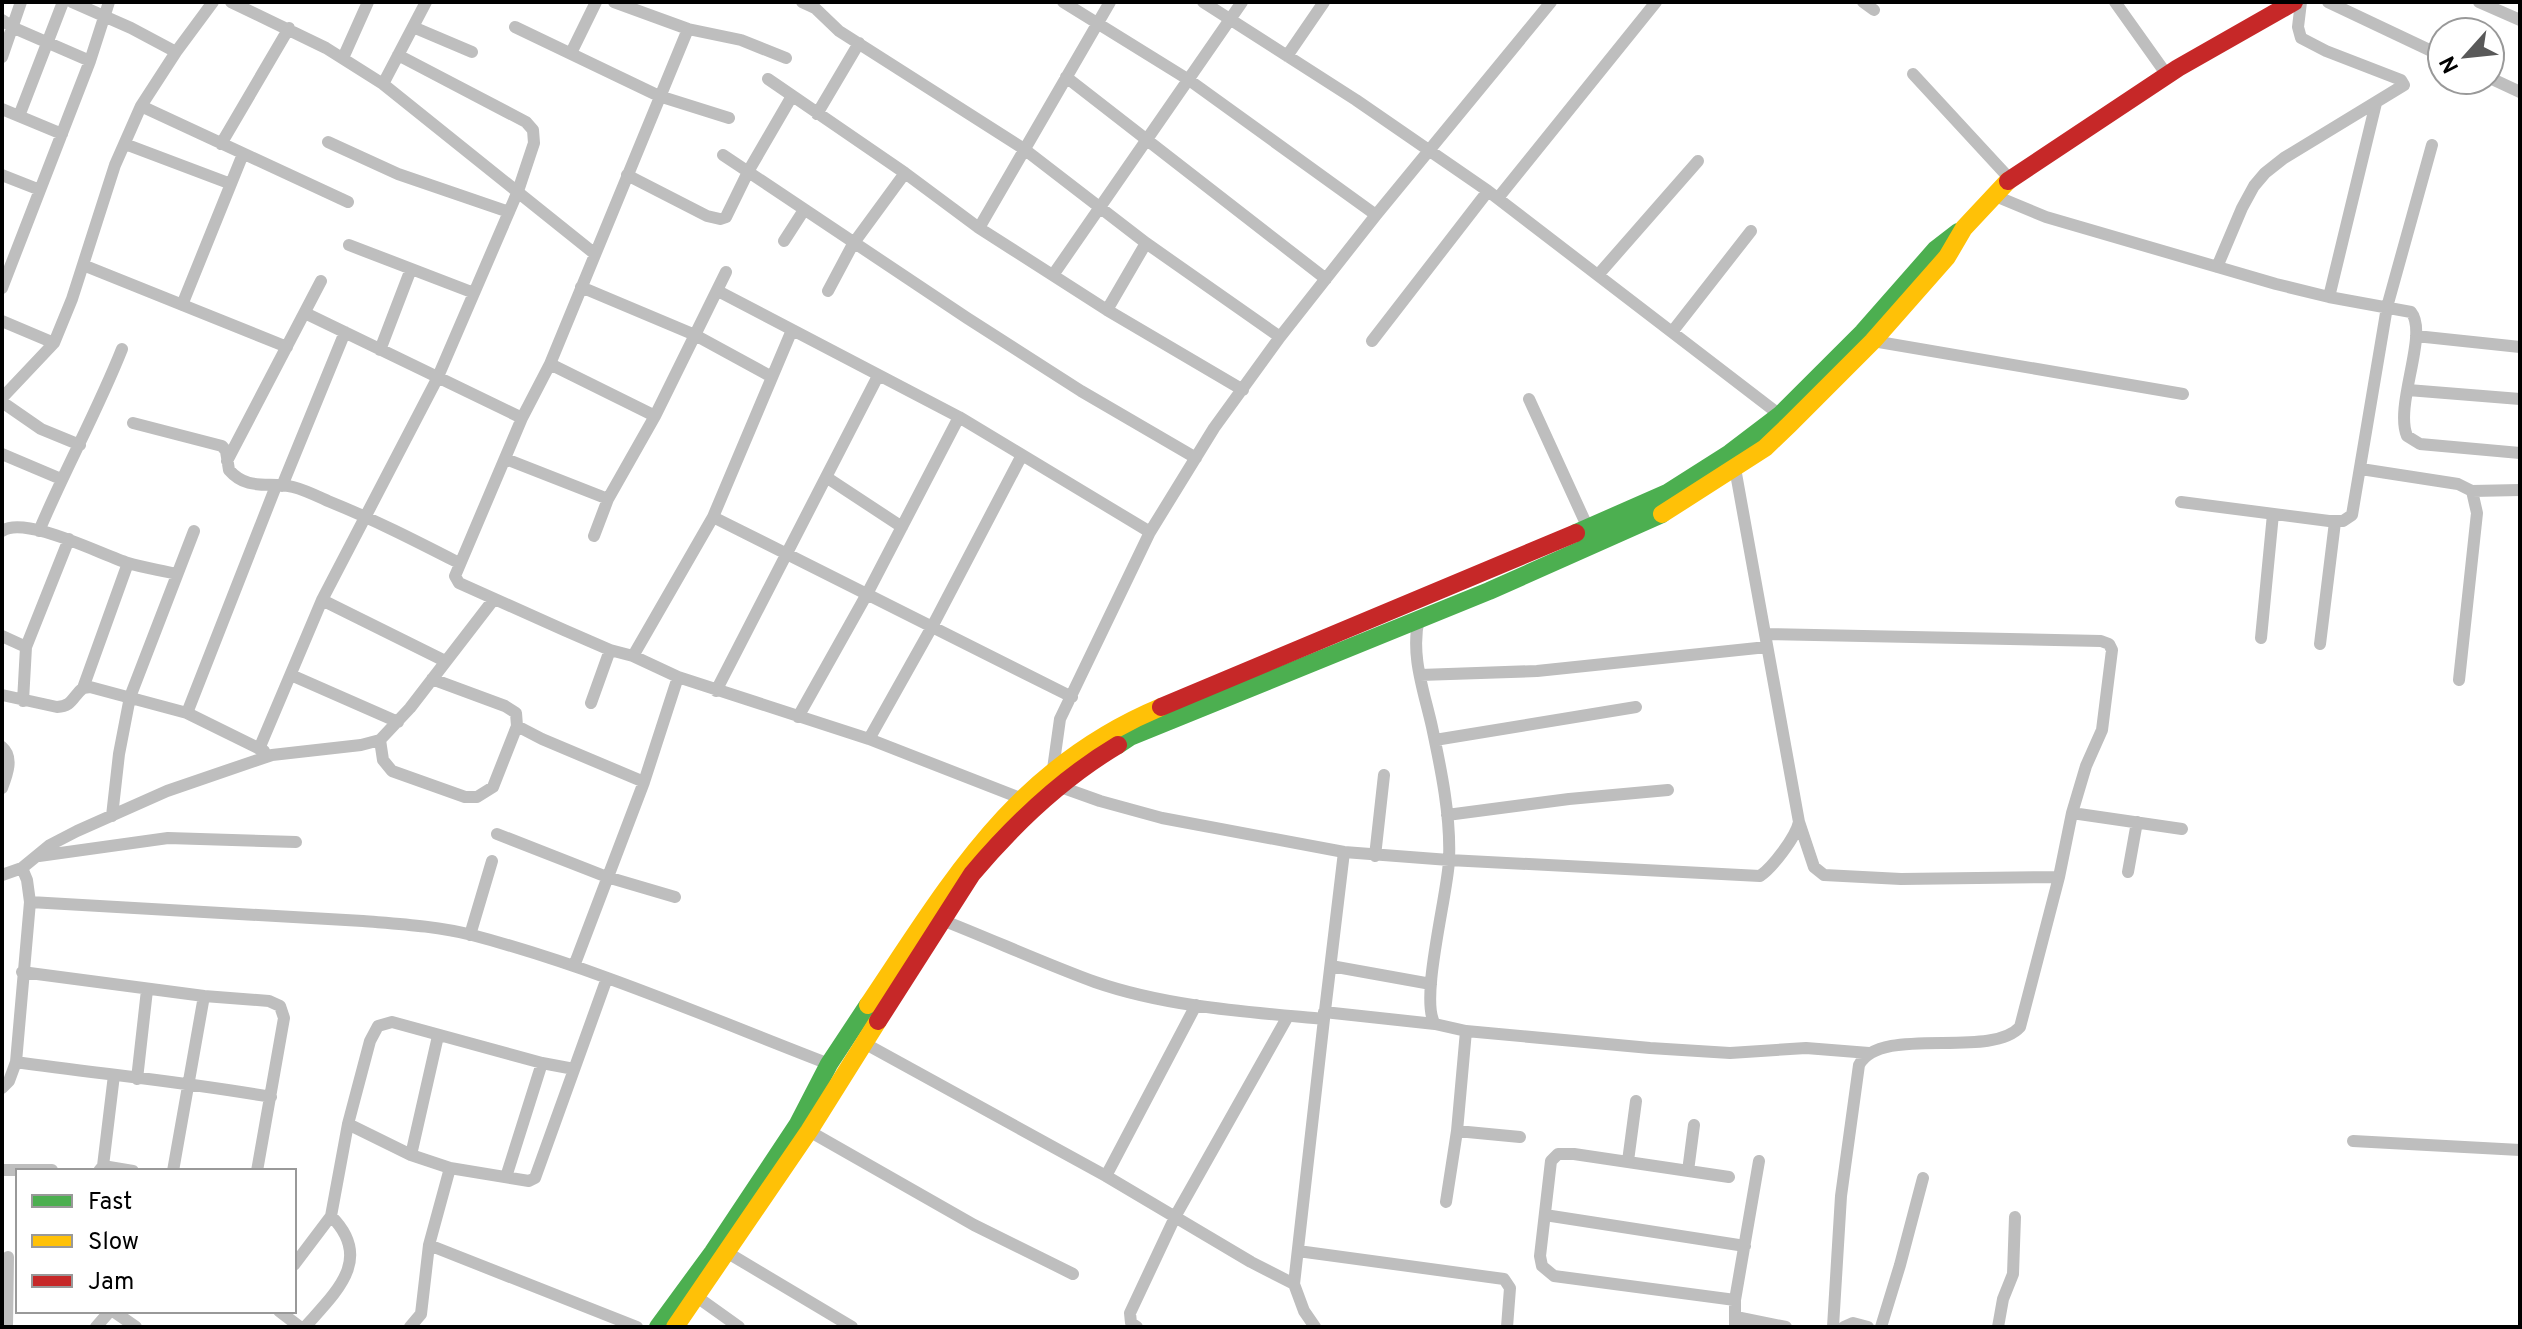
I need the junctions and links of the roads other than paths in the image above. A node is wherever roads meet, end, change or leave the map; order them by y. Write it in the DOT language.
graph roads {
  1 [pos="21,2"];
  2 [pos="63,2"];
  3 [pos="72,2"];
  4 [pos="109,2"];
  5 [pos="231,2"];
  6 [pos="368,2"];
  7 [pos="426,2"];
  8 [pos="596,2"];
  9 [pos="614,2"];
  10 [pos="802,2"];
  11 [pos="1063,2"];
  12 [pos="1110,2"];
  13 [pos="1203,2"];
  14 [pos="1242,2"];
  15 [pos="1324,2"];
  16 [pos="1551,2"];
  17 [pos="1656,2"];
  18 [pos="2115,2"];
  19 [pos="2293,2"];
  20 [pos="2301,2"];
  21 [pos="2328,2"];
  22 [pos="2479,2"];
  23 [pos="212,3"];
  24 [pos="105,16"];
  25 [pos="2,20"];
  26 [pos="1231,20"];
  27 [pos="2520,20"];
  28 [pos="1097,25"];
  29 [pos="413,27"];
  30 [pos="515,27"];
  31 [pos="14,28"];
  32 [pos="289,28"];
  33 [pos="688,29"];
  34 [pos="46,42"];
  35 [pos="859,43"];
  36 [pos="2426,48"];
  37 [pos="176,52"];
  38 [pos="472,52"];
  39 [pos="571,53"];
  40 [pos="398,55"];
  41 [pos="1287,56"];
  42 [pos="2,57"];
  43 [pos="343,58"];
  44 [pos="786,58"];
  45 [pos="90,61"];
  46 [pos="1913,74"];
  47 [pos="2167,75"];
  48 [pos="1066,77"];
  49 [pos="768,79"];
  50 [pos="1189,80"];
  51 [pos="383,84"];
  52 [pos="659,96"];
  53 [pos="792,96"];
  54 [pos="2376,103"];
  55 [pos="141,106"];
  56 [pos="2,109"];
  57 [pos="817,114"];
  58 [pos="19,116"];
  59 [pos="729,118"];
  60 [pos="62,134"];
  61 [pos="1147,139"];
  62 [pos="328,142"];
  63 [pos="125,144"];
  64 [pos="221,144"];
  65 [pos="2432,145"];
  66 [pos="1024,149"];
  67 [pos="1430,151"];
  68 [pos="243,154"];
  69 [pos="723,155"];
  70 [pos="1698,161"];
  71 [pos="749,170"];
  72 [pos="905,173"];
  73 [pos="2,175"];
  74 [pos="627,175"];
  75 [pos="2010,179"];
  76 [pos="231,184"];
  77 [pos="40,190"];
  78 [pos="518,191"];
  79 [pos="1493,194"];
  80 [pos="1993,195"];
  81 [pos="348,202"];
  82 [pos="1100,207"];
  83 [pos="804,210"];
  84 [pos="509,212"];
  85 [pos="1376,215"];
  86 [pos="979,228"];
  87 [pos="1964,228"];
  88 [pos="1751,231"];
  89 [pos="784,241"];
  90 [pos="1146,243"];
  91 [pos="853,244"];
  92 [pos="349,245"];
  93 [pos="595,254"];
  94 [pos="83,265"];
  95 [pos="2217,267"];
  96 [pos="411,269"];
  97 [pos="5,270"];
  98 [pos="726,272"];
  99 [pos="1053,275"];
  100 [pos="1598,275"];
  101 [pos="1326,279"];
  102 [pos="321,281"];
  103 [pos="581,287"];
  104 [pos="2,288"];
  105 [pos="718,291"];
  106 [pos="828,291"];
  107 [pos="474,293"];
  108 [pos="2329,297"];
  109 [pos="182,305"];
  110 [pos="2387,307"];
  111 [pos="1107,310"];
  112 [pos="305,313"];
  113 [pos="2,321"];
  114 [pos="792,330"];
  115 [pos="345,332"];
  116 [pos="1672,332"];
  117 [pos="695,335"];
  118 [pos="2416,336"];
  119 [pos="1280,337"];
  120 [pos="1372,341"];
  121 [pos="1873,341"];
  122 [pos="54,343"];
  123 [pos="287,347"];
  124 [pos="2520,347"];
  125 [pos="122,349"];
  126 [pos="380,350"];
  127 [pos="550,364"];
  128 [pos="878,376"];
  129 [pos="772,377"];
  130 [pos="437,379"];
  131 [pos="1243,390"];
  132 [pos="2408,390"];
  133 [pos="2183,394"];
  134 [pos="1529,399"];
  135 [pos="2520,399"];
  136 [pos="2,400"];
  137 [pos="1780,415"];
  138 [pos="655,416"];
  139 [pos="959,417"];
  140 [pos="522,418"];
  141 [pos="133,423"];
  142 [pos="80,445"];
  143 [pos="2520,453"];
  144 [pos="2,454"];
  145 [pos="1022,455"];
  146 [pos="1196,458"];
  147 [pos="506,459"];
  148 [pos="227,461"];
  149 [pos="1735,468"];
  150 [pos="2361,469"];
  151 [pos="826,477"];
  152 [pos="61,479"];
  153 [pos="279,486"];
  154 [pos="2520,490"];
  155 [pos="2472,491"];
  156 [pos="608,499"];
  157 [pos="2181,502"];
  158 [pos="2273,514"];
  159 [pos="365,516"];
  160 [pos="713,517"];
  161 [pos="2335,522"];
  162 [pos="902,527"];
  163 [pos="1588,528"];
  164 [pos="2,531"];
  165 [pos="39,531"];
  166 [pos="194,531"];
  167 [pos="1150,532"];
  168 [pos="594,536"];
  169 [pos="69,539"];
  170 [pos="786,554"];
  171 [pos="128,563"];
  172 [pos="459,563"];
  173 [pos="177,574"];
  174 [pos="867,594"];
  175 [pos="494,599"];
  176 [pos="322,600"];
  177 [pos="1419,618"];
  178 [pos="933,625"];
  179 [pos="2,636"];
  180 [pos="2261,638"];
  181 [pos="1766,640"];
  182 [pos="2320,644"];
  183 [pos="26,647"];
  184 [pos="610,650"];
  185 [pos="633,656"];
  186 [pos="445,661"];
  187 [pos="291,675"];
  188 [pos="1420,675"];
  189 [pos="678,677"];
  190 [pos="432,679"];
  191 [pos="2459,680"];
  192 [pos="83,688"];
  193 [pos="716,691"];
  194 [pos="2,695"];
  195 [pos="130,697"];
  196 [pos="1072,697"];
  197 [pos="23,701"];
  198 [pos="591,703"];
  199 [pos="1636,707"];
  200 [pos="187,713"];
  201 [pos="798,717"];
  202 [pos="398,722"];
  203 [pos="517,726"];
  204 [pos="869,739"];
  205 [pos="380,740"];
  206 [pos="1435,740"];
  207 [pos="2,747"];
  208 [pos="259,749"];
  209 [pos="272,755"];
  210 [pos="1384,775"];
  211 [pos="1055,777"];
  212 [pos="644,782"];
  213 [pos="2,788"];
  214 [pos="1668,790"];
  215 [pos="1020,798"];
  216 [pos="2072,813"];
  217 [pos="1447,815"];
  218 [pos="112,816"];
  219 [pos="1799,822"];
  220 [pos="2137,822"];
  221 [pos="2182,829"];
  222 [pos="497,834"];
  223 [pos="994,837"];
  224 [pos="296,842"];
  225 [pos="1344,852"];
  226 [pos="1375,856"];
  227 [pos="36,857"];
  228 [pos="1449,860"];
  229 [pos="492,861"];
  230 [pos="22,868"];
  231 [pos="2128,872"];
  232 [pos="2,875"];
  233 [pos="607,877"];
  234 [pos="2059,877"];
  235 [pos="675,897"];
  236 [pos="30,902"];
  237 [pos="942,920"];
  238 [pos="470,935"];
  239 [pos="574,966"];
  240 [pos="1331,966"];
  241 [pos="22,972"];
  242 [pos="607,978"];
  243 [pos="1431,984"];
  244 [pos="147,990"];
  245 [pos="204,996"];
  246 [pos="1196,1005"];
  247 [pos="1288,1016"];
  248 [pos="1324,1016"];
  249 [pos="1435,1024"];
  250 [pos="1466,1031"];
  251 [pos="438,1036"];
  252 [pos="864,1043"];
  253 [pos="1869,1053"];
  254 [pos="16,1062"];
  255 [pos="542,1063"];
  256 [pos="829,1064"];
  257 [pos="574,1069"];
  258 [pos="114,1075"];
  259 [pos="137,1079"];
  260 [pos="189,1083"];
  261 [pos="2,1088"];
  262 [pos="271,1097"];
  263 [pos="1636,1101"];
  264 [pos="348,1124"];
  265 [pos="1694,1125"];
  266 [pos="809,1131"];
  267 [pos="1457,1131"];
  268 [pos="1520,1137"];
  269 [pos="2353,1141"];
  270 [pos="2520,1150"];
  271 [pos="411,1155"];
  272 [pos="1628,1161"];
  273 [pos="1759,1161"];
  274 [pos="101,1168"];
  275 [pos="450,1168"];
  276 [pos="126,1169"];
  277 [pos="173,1169"];
  278 [pos="257,1169"];
  279 [pos="1688,1171"];
  280 [pos="1106,1176"];
  281 [pos="506,1177"];
  282 [pos="1729,1177"];
  283 [pos="1923,1178"];
  284 [pos="1446,1202"];
  285 [pos="1176,1215"];
  286 [pos="1545,1215"];
  287 [pos="331,1216"];
  288 [pos="2015,1217"];
  289 [pos="429,1245"];
  290 [pos="1745,1246"];
  291 [pos="1298,1251"];
  292 [pos="728,1253"];
  293 [pos="8,1257"];
  294 [pos="296,1262"];
  295 [pos="1073,1274"];
  296 [pos="1294,1284"];
  297 [pos="697,1297"];
  298 [pos="1735,1300"];
  299 [pos="114,1313"];
  300 [pos="282,1313"];
  301 [pos="1736,1322"];
  302 [pos="7,1327"];
  303 [pos="136,1327"];
  304 [pos="302,1327"];
  305 [pos="410,1327"];
  306 [pos="637,1327"];
  307 [pos="658,1327"];
  308 [pos="675,1327"];
  309 [pos="739,1327"];
  310 [pos="852,1327"];
  311 [pos="1137,1327"];
  312 [pos="1315,1327"];
  313 [pos="1507,1327"];
  314 [pos="1786,1327"];
  315 [pos="1833,1327"];
  316 [pos="1844,1327"];
  317 [pos="1868,1327"];
  318 [pos="1881,1327"];
  319 [pos="1998,1327"];
  1 -- 31 [label="street"];
  2 -- 34 [label="street"];
  3 -- 24 [label="street"];
  4 -- 24 [label="street"];
  5 -- 32 [label="street"];
  6 -- 43 [label="street"];
  7 -- 29 [label="street"];
  8 -- 39 [label="street"];
  9 -- 33 [label="street"];
  10 -- 35 [label="street"];
  11 -- 28 [label="street"];
  12 -- 28 [label="street"];
  13 -- 26 [label="street"];
  14 -- 26 [label="street"];
  15 -- 41 [label="street"];
  16 -- 67 [label="street"];
  17 -- 79 [label="street"];
  18 -- 47 [label="street"];
  19 -- 47 [label="street"];
  20 -- 54 [label="street"];
  21 -- 36 [label="street"];
  22 -- 27 [label="street"];
  23 -- 37 [label="street"];
  24 -- 37 [label="street"];
  24 -- 45 [label="street"];
  25 -- 31 [label="street"];
  26 -- 41 [label="street"];
  26 -- 50 [label="street"];
  28 -- 48 [label="street"];
  28 -- 50 [label="street"];
  29 -- 38 [label="street"];
  29 -- 40 [label="street"];
  30 -- 39 [label="street"];
  31 -- 34 [label="street"];
  31 -- 42 [label="street"];
  32 -- 43 [label="street"];
  32 -- 64 [label="street"];
  33 -- 44 [label="street"];
  33 -- 52 [label="street"];
  34 -- 45 [label="street"];
  34 -- 58 [label="street"];
  35 -- 57 [label="street"];
  35 -- 66 [label="street"];
  37 -- 55 [label="street"];
  39 -- 52 [label="street"];
  40 -- 51 [label="street"];
  40 -- 78 [label="street"];
  41 -- 67 [label="street"];
  43 -- 51 [label="street"];
  45 -- 60 [label="street"];
  46 -- 75 [label="street"];
  47 -- 75 [label="street"];
  48 -- 61 [label="street"];
  48 -- 66 [label="street"];
  49 -- 53 [label="street"];
  50 -- 61 [label="street"];
  50 -- 85 [label="street"];
  51 -- 78 [label="street"];
  52 -- 59 [label="street"];
  52 -- 74 [label="street"];
  53 -- 57 [label="street"];
  53 -- 71 [label="street"];
  54 -- 95 [label="street"];
  54 -- 108 [label="street"];
  55 -- 63 [label="street"];
  55 -- 64 [label="street"];
  56 -- 58 [label="street"];
  57 -- 72 [label="street"];
  58 -- 60 [label="street"];
  60 -- 77 [label="street"];
  61 -- 82 [label="street"];
  61 -- 101 [label="street"];
  62 -- 84 [label="street"];
  63 -- 76 [label="street"];
  63 -- 94 [label="street"];
  64 -- 68 [label="street"];
  65 -- 110 [label="street"];
  66 -- 82 [label="street"];
  66 -- 86 [label="street"];
  67 -- 79 [label="street"];
  67 -- 85 [label="street"];
  68 -- 76 [label="street"];
  68 -- 81 [label="street"];
  69 -- 71 [label="street"];
  70 -- 100 [label="street"];
  71 -- 74 [label="street"];
  71 -- 83 [label="street"];
  72 -- 86 [label="street"];
  72 -- 91 [label="street"];
  73 -- 77 [label="street"];
  74 -- 93 [label="street"];
  75 -- 80 [label="street"];
  76 -- 109 [label="street"];
  77 -- 97 [label="street"];
  78 -- 84 [label="street"];
  78 -- 93 [label="street"];
  79 -- 100 [label="street"];
  79 -- 120 [label="street"];
  80 -- 87 [label="street"];
  80 -- 95 [label="street"];
  82 -- 90 [label="street"];
  82 -- 99 [label="street"];
  83 -- 89 [label="street"];
  83 -- 91 [label="street"];
  84 -- 107 [label="street"];
  85 -- 101 [label="street"];
  86 -- 99 [label="street"];
  87 -- 121 [label="street"];
  87 -- 137 [label="street"];
  88 -- 116 [label="street"];
  90 -- 111 [label="street"];
  90 -- 119 [label="street"];
  91 -- 106 [label="street"];
  91 -- 146 [label="street"];
  92 -- 96 [label="street"];
  93 -- 103 [label="street"];
  94 -- 109 [label="street"];
  94 -- 122 [label="street"];
  95 -- 108 [label="street"];
  96 -- 107 [label="street"];
  96 -- 126 [label="street"];
  97 -- 104 [label="street"];
  98 -- 105 [label="street"];
  99 -- 111 [label="street"];
  100 -- 116 [label="street"];
  101 -- 119 [label="street"];
  102 -- 112 [label="street"];
  103 -- 117 [label="street"];
  103 -- 127 [label="street"];
  105 -- 114 [label="street"];
  105 -- 117 [label="street"];
  107 -- 130 [label="street"];
  108 -- 110 [label="street"];
  109 -- 123 [label="street"];
  110 -- 118 [label="street"];
  110 -- 150 [label="street"];
  111 -- 131 [label="street"];
  112 -- 115 [label="street"];
  112 -- 123 [label="street"];
  113 -- 122 [label="street"];
  114 -- 128 [label="street"];
  114 -- 129 [label="street"];
  115 -- 126 [label="street"];
  115 -- 153 [label="street"];
  116 -- 137 [label="street"];
  117 -- 129 [label="street"];
  117 -- 138 [label="street"];
  118 -- 124 [label="street"];
  118 -- 132 [label="street"];
  119 -- 131 [label="street"];
  121 -- 133 [label="street"];
  121 -- 149 [label="street"];
  122 -- 136 [label="street"];
  123 -- 148 [label="street"];
  125 -- 142 [label="street"];
  126 -- 130 [label="street"];
  127 -- 138 [label="street"];
  127 -- 140 [label="street"];
  128 -- 139 [label="street"];
  128 -- 151 [label="street"];
  129 -- 160 [label="street"];
  130 -- 140 [label="street"];
  130 -- 159 [label="street"];
  131 -- 146 [label="street"];
  132 -- 135 [label="street"];
  132 -- 143 [label="street"];
  134 -- 163 [label="street"];
  136 -- 142 [label="street"];
  137 -- 163 [label="street"];
  138 -- 156 [label="street"];
  139 -- 145 [label="street"];
  139 -- 162 [label="street"];
  140 -- 147 [label="street"];
  141 -- 148 [label="street"];
  142 -- 152 [label="street"];
  144 -- 152 [label="street"];
  145 -- 167 [label="street"];
  145 -- 178 [label="street"];
  146 -- 167 [label="street"];
  147 -- 156 [label="street"];
  147 -- 172 [label="street"];
  148 -- 153 [label="street"];
  149 -- 177 [label="street"];
  149 -- 181 [label="street"];
  150 -- 155 [label="street"];
  150 -- 161 [label="street"];
  151 -- 162 [label="street"];
  151 -- 170 [label="street"];
  152 -- 165 [label="street"];
  153 -- 159 [label="street"];
  153 -- 200 [label="street"];
  154 -- 155 [label="street"];
  155 -- 191 [label="street"];
  156 -- 168 [label="street"];
  157 -- 158 [label="street"];
  158 -- 161 [label="street"];
  158 -- 180 [label="street"];
  159 -- 172 [label="street"];
  159 -- 176 [label="street"];
  160 -- 170 [label="street"];
  160 -- 185 [label="street"];
  161 -- 182 [label="street"];
  162 -- 174 [label="street"];
  163 -- 211 [label="street"];
  164 -- 165 [label="street"];
  165 -- 169 [label="street"];
  166 -- 173 [label="street"];
  167 -- 196 [label="street"];
  169 -- 171 [label="street"];
  169 -- 183 [label="street"];
  170 -- 174 [label="street"];
  170 -- 193 [label="street"];
  171 -- 173 [label="street"];
  171 -- 192 [label="street"];
  172 -- 175 [label="street"];
  173 -- 195 [label="street"];
  174 -- 178 [label="street"];
  174 -- 201 [label="street"];
  175 -- 184 [label="street"];
  175 -- 186 [label="street"];
  176 -- 186 [label="street"];
  176 -- 187 [label="street"];
  177 -- 188 [label="street"];
  177 -- 211 [label="street"];
  178 -- 196 [label="street"];
  178 -- 204 [label="street"];
  179 -- 183 [label="street"];
  181 -- 188 [label="street"];
  181 -- 216 [label="street"];
  181 -- 219 [label="street"];
  183 -- 197 [label="street"];
  184 -- 185 [label="street"];
  184 -- 198 [label="street"];
  185 -- 189 [label="street"];
  186 -- 190 [label="street"];
  187 -- 202 [label="street"];
  187 -- 208 [label="street"];
  188 -- 206 [label="street"];
  189 -- 193 [label="street"];
  189 -- 212 [label="street"];
  190 -- 202 [label="street"];
  190 -- 203 [label="street"];
  192 -- 195 [label="street"];
  192 -- 197 [label="street"];
  193 -- 201 [label="street"];
  194 -- 197 [label="street"];
  195 -- 200 [label="street"];
  195 -- 218 [label="street"];
  196 -- 211 [label="street"];
  199 -- 206 [label="street"];
  200 -- 208 [label="street"];
  201 -- 204 [label="street"];
  202 -- 205 [label="street"];
  203 -- 205 [label="street"];
  203 -- 212 [label="street"];
  204 -- 215 [label="street"];
  205 -- 209 [label="street"];
  206 -- 217 [label="street"];
  207 -- 213 [label="street"];
  208 -- 209 [label="street"];
  209 -- 218 [label="street"];
  210 -- 226 [label="street"];
  211 -- 215 [label="street"];
  211 -- 223 [label="street"];
  211 -- 225 [label="street"];
  212 -- 233 [label="street"];
  214 -- 217 [label="street"];
  215 -- 223 [label="street"];
  216 -- 220 [label="street"];
  216 -- 234 [label="street"];
  217 -- 228 [label="street"];
  218 -- 227 [label="street"];
  219 -- 228 [label="street"];
  219 -- 234 [label="street"];
  220 -- 221 [label="street"];
  220 -- 231 [label="street"];
  222 -- 233 [label="street"];
  223 -- 237 [label="street"];
  223 -- 256 [label="street"];
  224 -- 227 [label="street"];
  225 -- 226 [label="street"];
  225 -- 240 [label="street"];
  226 -- 228 [label="street"];
  227 -- 230 [label="street"];
  228 -- 243 [label="street"];
  229 -- 238 [label="street"];
  230 -- 232 [label="street"];
  230 -- 236 [label="street"];
  233 -- 235 [label="street"];
  233 -- 239 [label="street"];
  234 -- 253 [label="street"];
  236 -- 238 [label="street"];
  236 -- 241 [label="street"];
  237 -- 246 [label="street"];
  237 -- 252 [label="street"];
  238 -- 239 [label="street"];
  239 -- 242 [label="street"];
  240 -- 243 [label="street"];
  240 -- 248 [label="street"];
  241 -- 244 [label="street"];
  241 -- 254 [label="street"];
  242 -- 256 [label="street"];
  242 -- 257 [label="street"];
  243 -- 249 [label="street"];
  244 -- 245 [label="street"];
  244 -- 259 [label="street"];
  245 -- 260 [label="street"];
  245 -- 262 [label="street"];
  246 -- 247 [label="street"];
  246 -- 280 [label="street"];
  247 -- 248 [label="street"];
  247 -- 285 [label="street"];
  248 -- 249 [label="street"];
  248 -- 291 [label="street"];
  249 -- 250 [label="street"];
  250 -- 253 [label="street"];
  250 -- 267 [label="street"];
  251 -- 255 [label="street"];
  251 -- 264 [label="street"];
  251 -- 271 [label="street"];
  252 -- 266 [label="street"];
  252 -- 280 [label="street"];
  253 -- 315 [label="street"];
  254 -- 258 [label="street"];
  254 -- 261 [label="street"];
  255 -- 257 [label="street"];
  255 -- 281 [label="street"];
  256 -- 307 [label="street"];
  257 -- 281 [label="street"];
  258 -- 259 [label="street"];
  258 -- 274 [label="street"];
  259 -- 260 [label="street"];
  260 -- 262 [label="street"];
  260 -- 277 [label="street"];
  262 -- 278 [label="street"];
  263 -- 272 [label="street"];
  264 -- 271 [label="street"];
  264 -- 287 [label="street"];
  265 -- 279 [label="street"];
  266 -- 292 [label="street"];
  266 -- 295 [label="street"];
  267 -- 268 [label="street"];
  267 -- 284 [label="street"];
  269 -- 270 [label="street"];
  271 -- 275 [label="street"];
  272 -- 279 [label="street"];
  272 -- 286 [label="street"];
  273 -- 290 [label="street"];
  274 -- 276 [label="street"];
  275 -- 281 [label="street"];
  275 -- 289 [label="street"];
  279 -- 282 [label="street"];
  280 -- 285 [label="street"];
  283 -- 318 [label="street"];
  285 -- 296 [label="street"];
  285 -- 311 [label="street"];
  286 -- 290 [label="street"];
  286 -- 298 [label="street"];
  287 -- 294 [label="street"];
  287 -- 304 [label="street"];
  288 -- 319 [label="street"];
  289 -- 305 [label="street"];
  289 -- 306 [label="street"];
  290 -- 298 [label="street"];
  291 -- 296 [label="street"];
  291 -- 313 [label="street"];
  292 -- 297 [label="street"];
  292 -- 310 [label="street"];
  293 -- 302 [label="street"];
  296 -- 312 [label="street"];
  297 -- 308 [label="street"];
  297 -- 309 [label="street"];
  298 -- 301 [label="street"];
  299 -- 303 [label="street"];
  300 -- 304 [label="street"];
  301 -- 314 [label="street"];
  316 -- 317 [label="street"];
}
